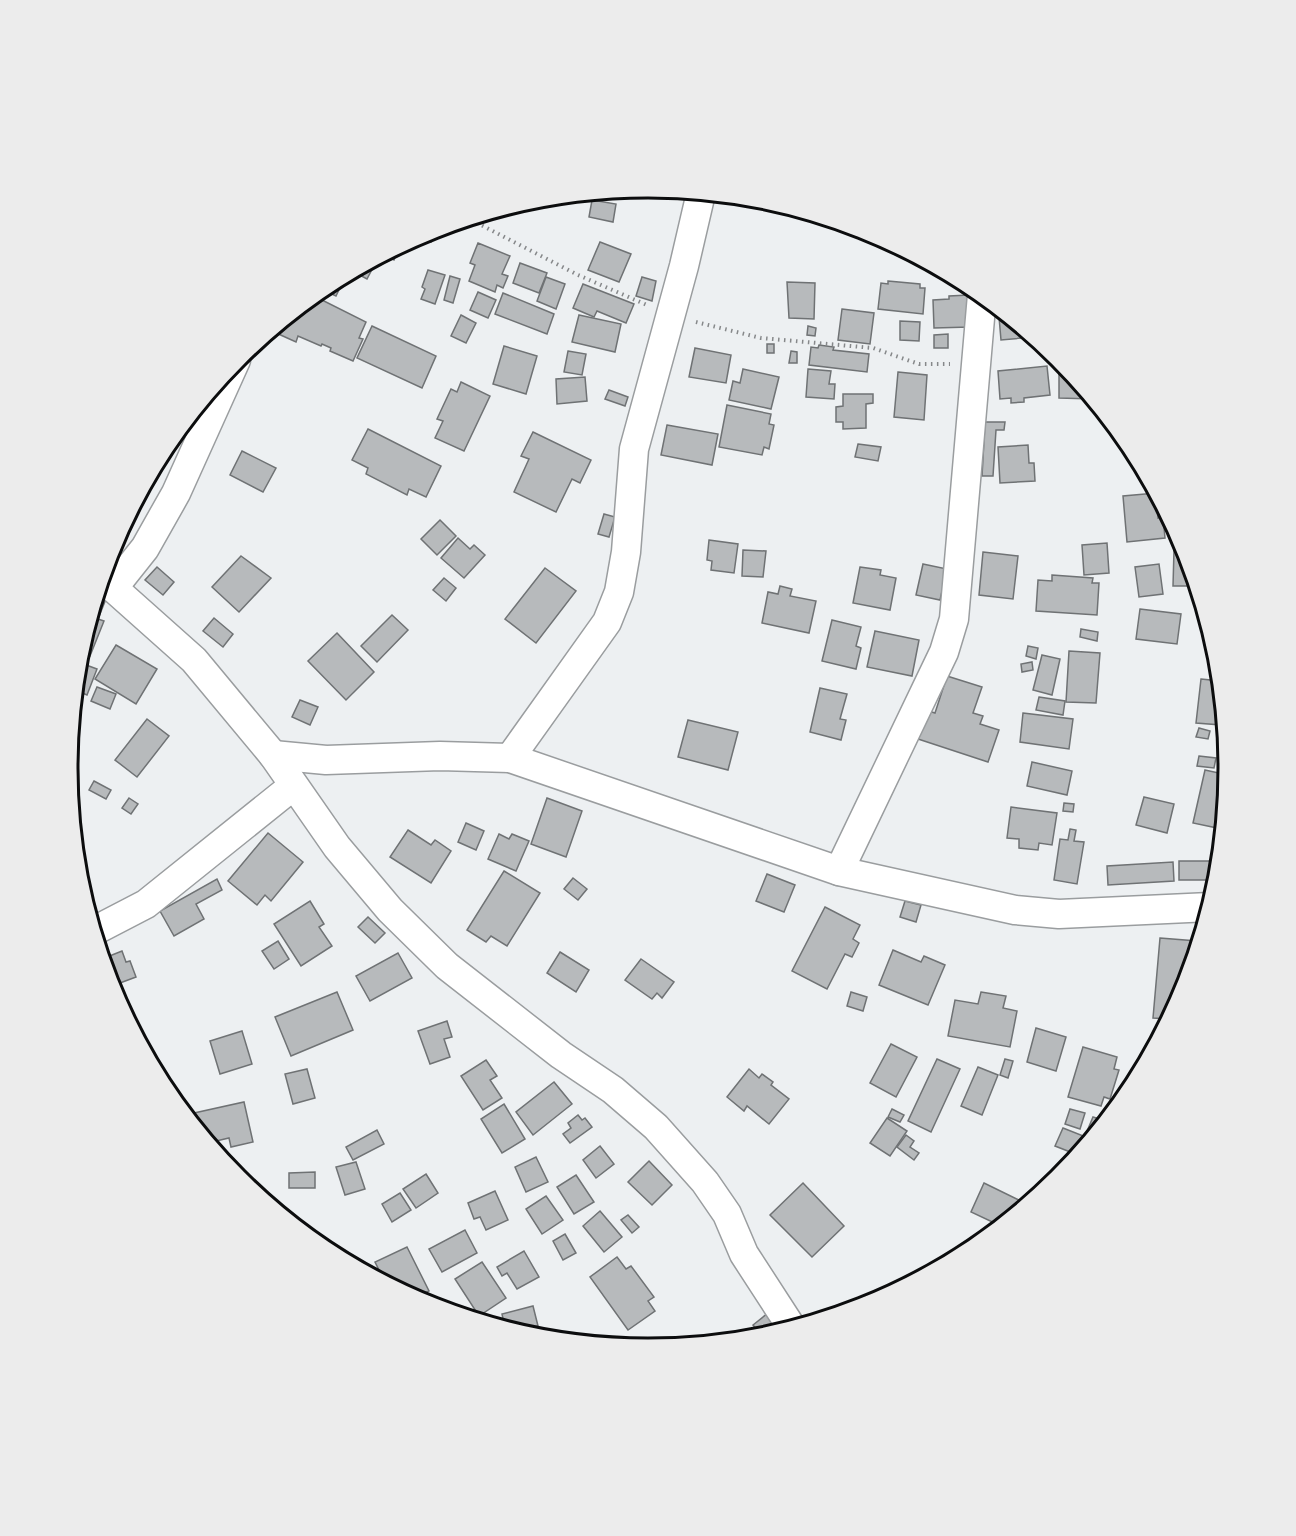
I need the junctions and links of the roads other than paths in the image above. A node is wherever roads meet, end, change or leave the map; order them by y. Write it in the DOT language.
graph roads {
  1 [pos="699,201"];
  2 [pos="981,306"];
  3 [pos="224,387"];
  4 [pos="110,580"];
  5 [pos="109,583"];
  6 [pos="273,755"];
  7 [pos="510,758"];
  8 [pos="293,786"];
  9 [pos="839,871"];
  10 [pos="1201,907"];
  11 [pos="101,928"];
  12 [pos="787,1321"];
  1 -- 7 [label="street"];
  2 -- 9 [label="street"];
  3 -- 4 [label="street"];
  5 -- 6 [label="street"];
  6 -- 7 [label="street"];
  6 -- 8 [label="street"];
  7 -- 9 [label="street"];
  8 -- 11 [label="street"];
  8 -- 12 [label="street"];
  9 -- 10 [label="street"];
}
